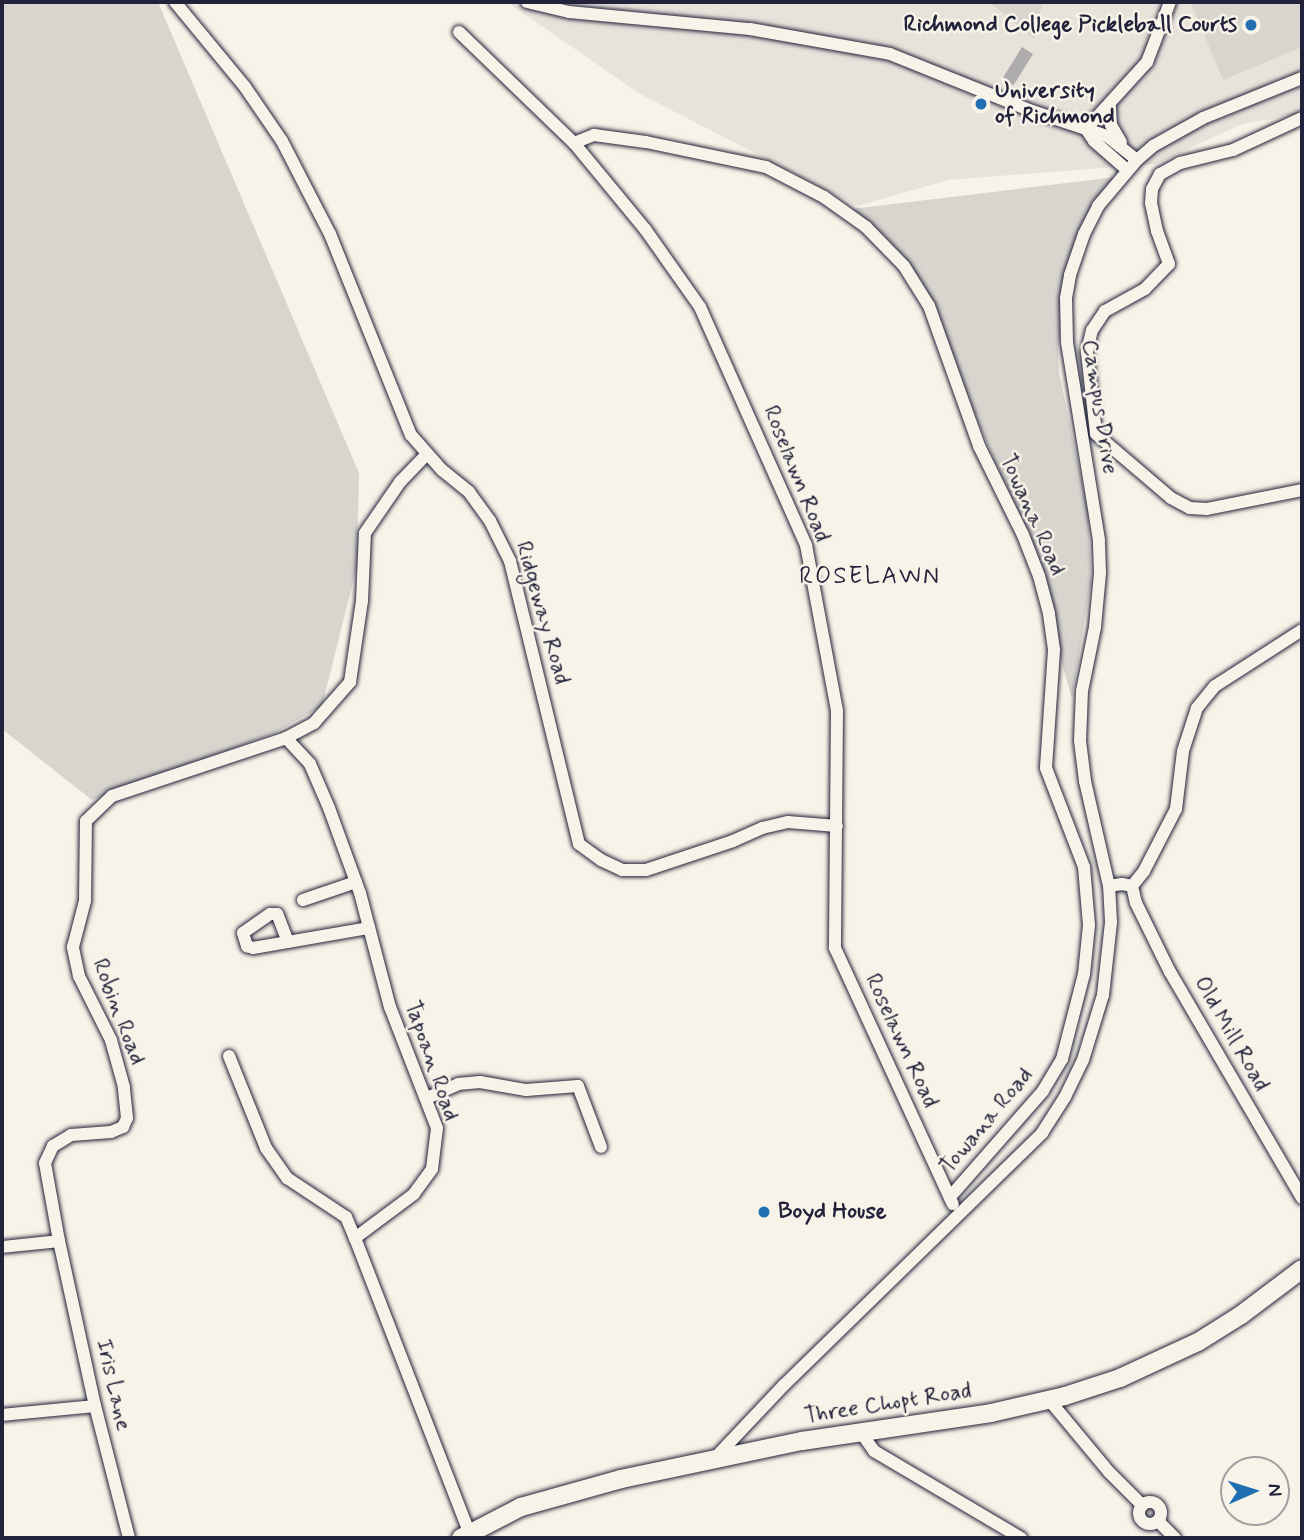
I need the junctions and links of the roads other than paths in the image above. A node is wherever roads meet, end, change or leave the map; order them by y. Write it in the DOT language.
graph roads {
  1 [pos="176,2"];
  2 [pos="527,2"];
  3 [pos="1170,2"];
  4 [pos="459,32"];
  5 [pos="1302,78"];
  6 [pos="1110,107"];
  7 [pos="1302,118"];
  8 [pos="1086,129"];
  9 [pos="573,143"];
  10 [pos="1125,149"];
  11 [pos="1131,164"];
  12 [pos="1079,423"];
  13 [pos="1096,434"];
  14 [pos="427,454"];
  15 [pos="1302,490"];
  16 [pos="1302,630"];
  17 [pos="286,738"];
  18 [pos="837,826"];
  19 [pos="1104,862"];
  20 [pos="1084,867"];
  21 [pos="356,882"];
  22 [pos="1109,886"];
  23 [pos="1132,886"];
  24 [pos="303,900"];
  25 [pos="369,928"];
  26 [pos="288,942"];
  27 [pos="229,1056"];
  28 [pos="427,1098"];
  29 [pos="601,1147"];
  30 [pos="950,1197"];
  31 [pos="1302,1198"];
  32 [pos="958,1214"];
  33 [pos="355,1238"];
  34 [pos="59,1241"];
  35 [pos="2,1247"];
  36 [pos="1302,1269"];
  37 [pos="1051,1401"];
  38 [pos="95,1406"];
  39 [pos="2,1415"];
  40 [pos="860,1431"];
  41 [pos="715,1458"];
  42 [pos="465,1535"];
  43 [pos="129,1538"];
  44 [pos="1021,1538"];
  45 [pos="1175,1538"];
  1 -- 14 [label="street, Ridgeway Road"];
  2 -- 8 [label="street"];
  3 -- 6 [label="street"];
  4 -- 9 [label="street, Roselawn Road"];
  5 -- 11 [label="street, Campus Drive"];
  6 -- 8 [label="street"];
  6 -- 10 [label="street"];
  7 -- 13 [label="street"];
  8 -- 10 [label="street"];
  8 -- 11 [label="street"];
  9 -- 18 [label="street, Roselawn Road"];
  9 -- 20 [label="street, Towana Road"];
  10 -- 11 [label="street"];
  11 -- 12 [label="street, Campus Drive"];
  12 -- 13 [label="street"];
  12 -- 19 [label="street, Campus Drive"];
  13 -- 15 [label="street"];
  14 -- 17 [label="street"];
  14 -- 18 [label="street, Ridgeway Road"];
  16 -- 23 [label="street"];
  17 -- 21 [label="street, Tapoan Road"];
  17 -- 34 [label="street, Robin Road"];
  18 -- 30 [label="street, Roselawn Road"];
  19 -- 20 [label="street"];
  19 -- 22 [label="street, Towana Road"];
  20 -- 30 [label="street, Towana Road"];
  21 -- 24 [label="street"];
  21 -- 25 [label="street, Tapoan Road"];
  22 -- 23 [label="street"];
  22 -- 32 [label="street, Towana Road"];
  23 -- 31 [label="street, Old Mill Road"];
  25 -- 26 [label="street"];
  25 -- 28 [label="street, Tapoan Road"];
  27 -- 33 [label="street"];
  28 -- 29 [label="street"];
  28 -- 33 [label="street, Tapoan Road"];
  30 -- 32 [label="street, Roselawn Road"];
  32 -- 41 [label="street, Towana Road"];
  33 -- 42 [label="street"];
  34 -- 35 [label="street"];
  34 -- 38 [label="street, Iris Lane"];
  36 -- 37 [label="main road, Three Chopt Road"];
  37 -- 40 [label="main road, Three Chopt Road"];
  37 -- 45 [label="street"];
  38 -- 39 [label="street"];
  38 -- 43 [label="street, Iris Lane"];
  40 -- 41 [label="main road, Three Chopt Road"];
  40 -- 44 [label="street"];
  41 -- 42 [label="main road, Three Chopt Road"];
}
